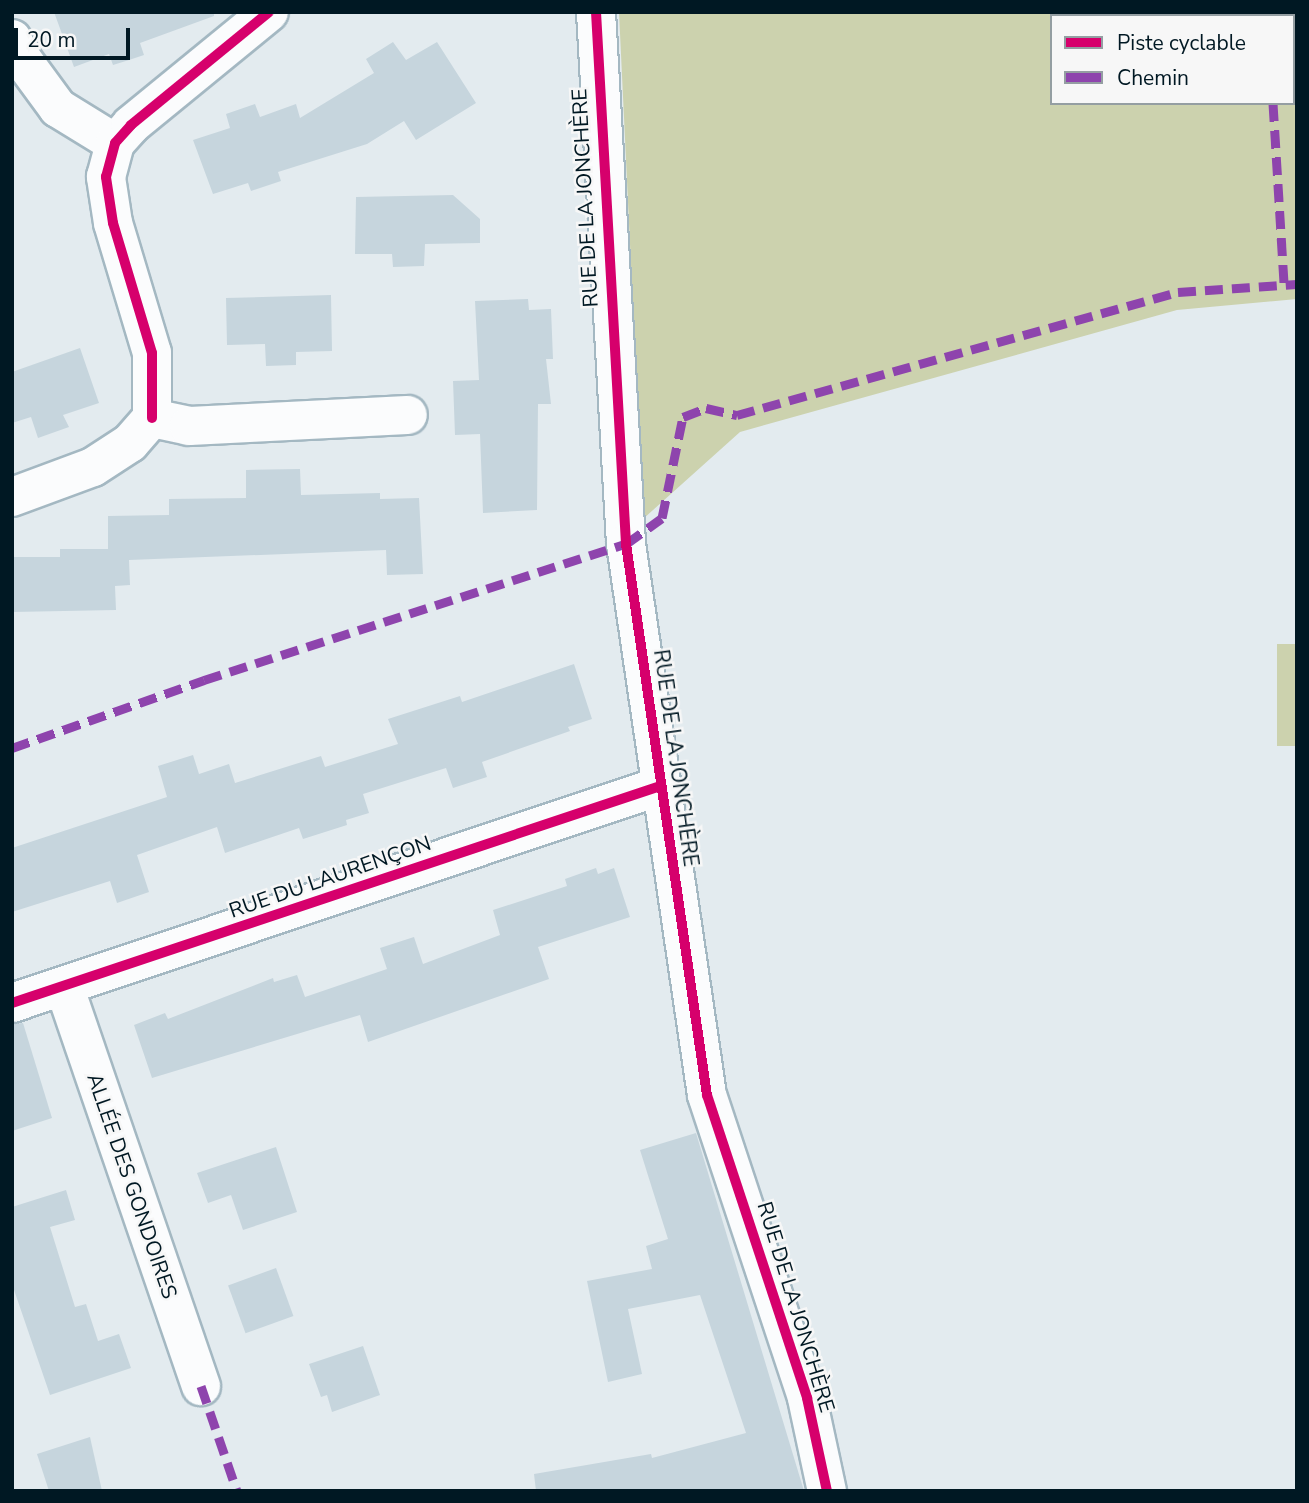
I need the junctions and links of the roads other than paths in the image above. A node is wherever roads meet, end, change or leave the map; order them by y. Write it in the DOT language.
graph roads {
  1 [pos="269,12"];
  2 [pos="596,12"];
  3 [pos="12,39"];
  4 [pos="116,143"];
  5 [pos="408,415"];
  6 [pos="152,418"];
  7 [pos="12,497"];
  8 [pos="660,786"];
  9 [pos="64,986"];
  10 [pos="12,1003"];
  11 [pos="201,1386"];
  12 [pos="827,1491"];
  1 -- 4 [label="street"];
  2 -- 8 [label="street, RUE DE LA JONCHÈRE"];
  3 -- 4 [label="street"];
  4 -- 6 [label="street"];
  5 -- 6 [label="street"];
  6 -- 7 [label="street"];
  8 -- 9 [label="street, RUE DU LAURENÇON"];
  8 -- 12 [label="street, RUE DE LA JONCHÈRE"];
  9 -- 10 [label="street, RUE DU LAURENÇON"];
  9 -- 11 [label="street, ALLÉE DES GONDOIRES"];
}
